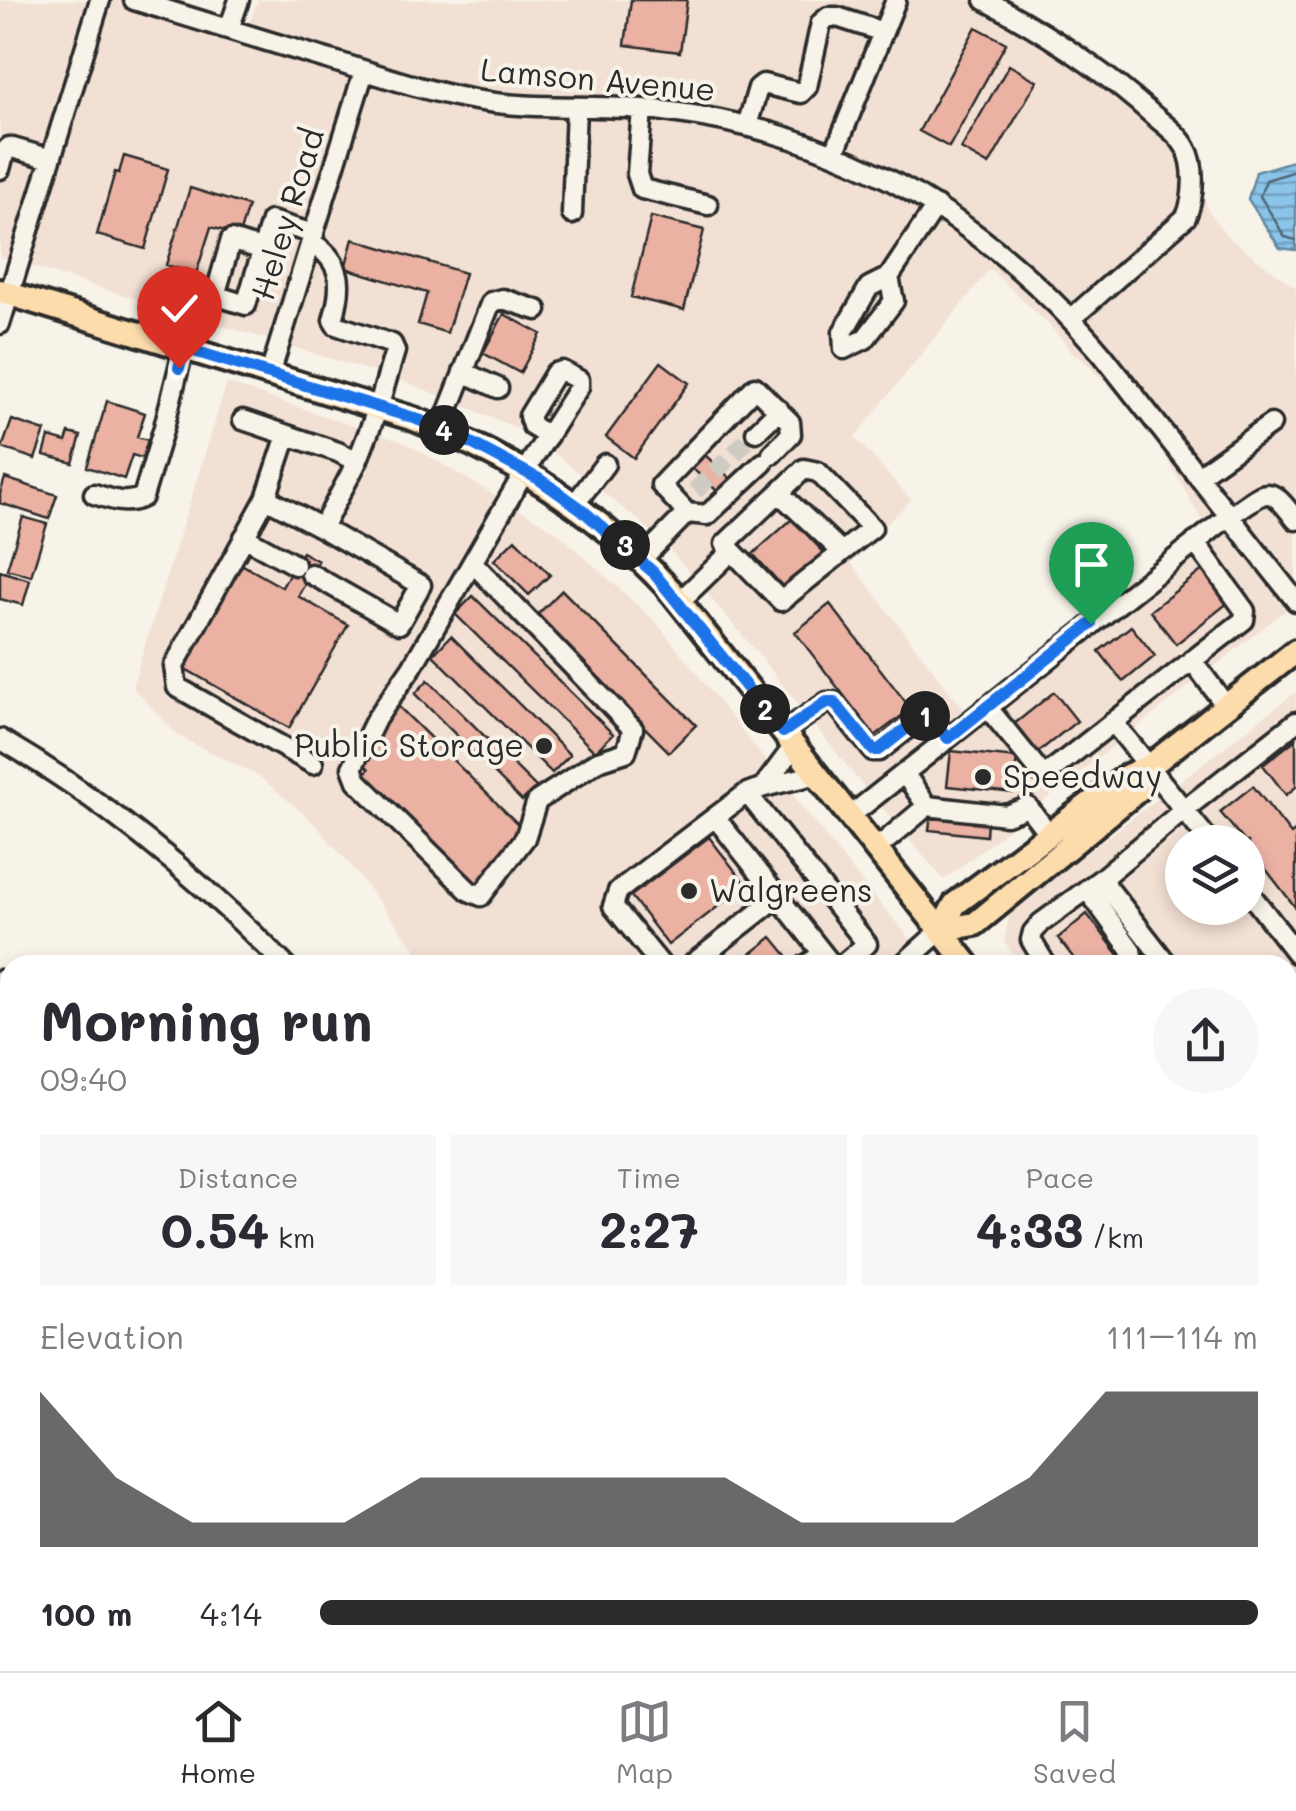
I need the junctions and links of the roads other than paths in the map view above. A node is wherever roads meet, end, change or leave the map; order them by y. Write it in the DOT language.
graph roads {
  1 [pos="100,0"];
  2 [pos="134,0"];
  3 [pos="239,0"];
  4 [pos="896,0"];
  5 [pos="985,0"];
  6 [pos="229,29"];
  7 [pos="883,32"];
  8 [pos="364,70"];
  9 [pos="576,107"];
  10 [pos="642,109"];
  11 [pos="747,126"];
  12 [pos="834,154"];
  13 [pos="51,159"];
  14 [pos="0,169"];
  15 [pos="708,206"];
  16 [pos="936,206"];
  17 [pos="572,214"];
  18 [pos="312,238"];
  19 [pos="263,250"];
  20 [pos="889,277"];
  21 [pos="5,292"];
  22 [pos="215,296"];
  23 [pos="538,310"];
  24 [pos="1072,318"];
  25 [pos="0,324"];
  26 [pos="152,338"];
  27 [pos="184,348"];
  28 [pos="463,372"];
  29 [pos="270,374"];
  30 [pos="498,388"];
  31 [pos="378,408"];
  32 [pos="778,410"];
  33 [pos="242,420"];
  34 [pos="1272,424"];
  35 [pos="441,429"];
  36 [pos="756,432"];
  37 [pos="287,435"];
  38 [pos="548,436"];
  39 [pos="357,462"];
  40 [pos="605,464"];
  41 [pos="525,471"];
  42 [pos="1198,476"];
  43 [pos="696,490"];
  44 [pos="779,492"];
  45 [pos="94,494"];
  46 [pos="266,498"];
  47 [pos="576,504"];
  48 [pos="684,510"];
  49 [pos="1229,516"];
  50 [pos="1296,520"];
  51 [pos="322,528"];
  52 [pos="244,537"];
  53 [pos="1195,542"];
  54 [pos="732,552"];
  55 [pos="842,552"];
  56 [pos="641,560"];
  57 [pos="474,564"];
  58 [pos="1296,601"];
  59 [pos="679,602"];
  60 [pos="1296,652"];
  61 [pos="1192,660"];
  62 [pos="1226,706"];
  63 [pos="988,707"];
  64 [pos="1113,722"];
  65 [pos="1296,722"];
  66 [pos="948,738"];
  67 [pos="0,739"];
  68 [pos="788,739"];
  69 [pos="314,764"];
  70 [pos="1150,766"];
  71 [pos="904,773"];
  72 [pos="816,774"];
  73 [pos="755,789"];
  74 [pos="927,806"];
  75 [pos="1184,810"];
  76 [pos="850,816"];
  77 [pos="715,817"];
  78 [pos="1196,825"];
  79 [pos="1049,834"];
  80 [pos="876,849"];
  81 [pos="1094,884"];
  82 [pos="778,897"];
  83 [pos="1265,912"];
  84 [pos="940,930"];
  85 [pos="1296,952"];
  86 [pos="275,955"];
  87 [pos="653,955"];
  88 [pos="704,955"];
  89 [pos="824,955"];
  90 [pos="853,955"];
  91 [pos="913,955"];
  92 [pos="960,955"];
  93 [pos="1040,955"];
  94 [pos="1133,955"];
  95 [pos="1159,955"];
  1 -- 13 [label="street"];
  2 -- 6 [label="street, Lamson Avenue"];
  3 -- 6 [label="street"];
  4 -- 7 [label="street"];
  5 -- 24 [label="street"];
  6 -- 8 [label="street, Lamson Avenue"];
  7 -- 11 [label="street"];
  7 -- 12 [label="street"];
  8 -- 9 [label="street, Lamson Avenue"];
  8 -- 18 [label="street, Heley Road"];
  9 -- 10 [label="street, Lamson Avenue"];
  9 -- 17 [label="street"];
  10 -- 11 [label="street, Lamson Avenue"];
  10 -- 15 [label="street"];
  11 -- 12 [label="street, Lamson Avenue"];
  12 -- 16 [label="street, Lamson Avenue"];
  13 -- 14 [label="street"];
  13 -- 21 [label="street"];
  16 -- 20 [label="street"];
  16 -- 24 [label="street, Lamson Avenue"];
  18 -- 19 [label="street"];
  18 -- 29 [label="street, Heley Road"];
  18 -- 31 [label="street"];
  19 -- 22 [label="street"];
  19 -- 22 [label="street"];
  21 -- 25 [label="street"];
  21 -- 26 [label="main road"];
  22 -- 26 [label="street"];
  23 -- 28 [label="street"];
  24 -- 42 [label="street, Lamson Avenue"];
  26 -- 27 [label="main road"];
  27 -- 29 [label="main road"];
  27 -- 45 [label="street"];
  28 -- 30 [label="street"];
  28 -- 35 [label="street"];
  29 -- 31 [label="main road"];
  31 -- 35 [label="main road"];
  31 -- 39 [label="street"];
  32 -- 36 [label="street"];
  32 -- 48 [label="street"];
  32 -- 48 [label="street"];
  33 -- 37 [label="street"];
  34 -- 42 [label="street"];
  35 -- 41 [label="main road"];
  37 -- 39 [label="street"];
  37 -- 46 [label="street"];
  38 -- 41 [label="street"];
  39 -- 51 [label="street"];
  40 -- 47 [label="street"];
  41 -- 47 [label="main road"];
  41 -- 57 [label="street"];
  42 -- 49 [label="street, Lamson Avenue"];
  43 -- 48 [label="street"];
  44 -- 54 [label="street"];
  44 -- 55 [label="street"];
  44 -- 55 [label="street"];
  46 -- 51 [label="street"];
  46 -- 52 [label="street"];
  47 -- 56 [label="main road"];
  48 -- 56 [label="street"];
  49 -- 50 [label="street"];
  49 -- 53 [label="street"];
  49 -- 58 [label="street, Lamson Avenue"];
  51 -- 52 [label="street"];
  52 -- 69 [label="street"];
  53 -- 61 [label="street"];
  53 -- 63 [label="street"];
  54 -- 55 [label="street"];
  54 -- 59 [label="street"];
  56 -- 59 [label="main road"];
  57 -- 57 [label="street"];
  59 -- 68 [label="main road"];
  60 -- 62 [label="main road"];
  61 -- 62 [label="street"];
  61 -- 64 [label="street"];
  62 -- 70 [label="main road"];
  63 -- 64 [label="street"];
  63 -- 66 [label="street"];
  64 -- 70 [label="street"];
  65 -- 75 [label="street"];
  66 -- 68 [label="street"];
  66 -- 71 [label="street"];
  67 -- 86 [label="street"];
  68 -- 72 [label="main road"];
  68 -- 73 [label="street"];
  70 -- 75 [label="street"];
  70 -- 79 [label="main road"];
  70 -- 84 [label="main road"];
  71 -- 74 [label="street"];
  71 -- 76 [label="street"];
  72 -- 73 [label="street"];
  72 -- 76 [label="main road"];
  73 -- 77 [label="street"];
  73 -- 90 [label="street"];
  74 -- 79 [label="street"];
  74 -- 80 [label="street"];
  75 -- 78 [label="street"];
  75 -- 81 [label="street"];
  76 -- 80 [label="main road"];
  77 -- 82 [label="street"];
  77 -- 87 [label="street"];
  79 -- 84 [label="main road"];
  80 -- 84 [label="main road"];
  81 -- 93 [label="street"];
  81 -- 94 [label="street"];
  81 -- 95 [label="street"];
  82 -- 88 [label="street"];
  82 -- 89 [label="street"];
  83 -- 85 [label="street"];
  84 -- 91 [label="street"];
  84 -- 92 [label="main road"];
}
